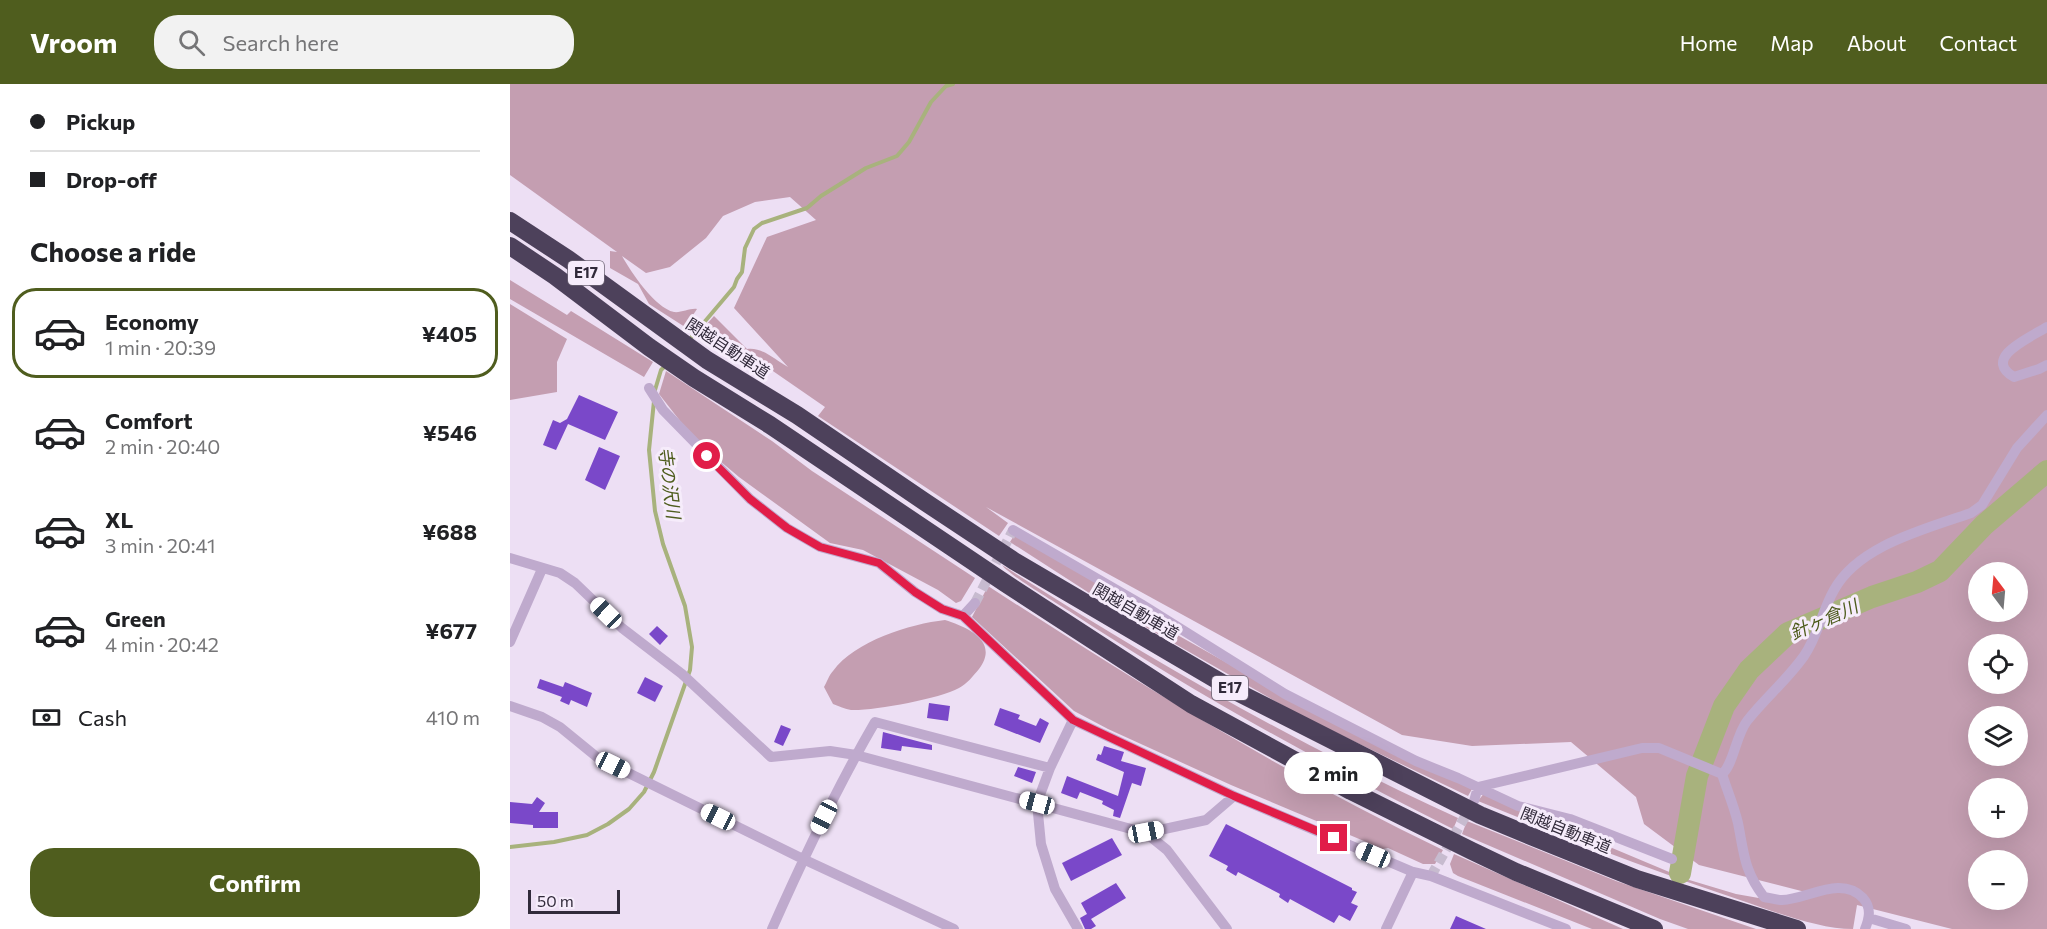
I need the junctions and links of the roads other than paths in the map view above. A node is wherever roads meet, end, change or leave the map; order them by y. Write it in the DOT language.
graph roads {
  1 [pos="510,221"];
  2 [pos="510,246"];
  3 [pos="2047,327"];
  4 [pos="2047,365"];
  5 [pos="650,390"];
  6 [pos="2047,415"];
  7 [pos="1013,530"];
  8 [pos="510,558"];
  9 [pos="542,569"];
  10 [pos="975,603"];
  11 [pos="963,616"];
  12 [pos="510,642"];
  13 [pos="510,706"];
  14 [pos="1073,720"];
  15 [pos="856,755"];
  16 [pos="1050,768"];
  17 [pos="1722,774"];
  18 [pos="1478,787"];
  19 [pos="1234,796"];
  20 [pos="1474,801"];
  21 [pos="1037,803"];
  22 [pos="1146,832"];
  23 [pos="1672,858"];
  24 [pos="803,859"];
  25 [pos="1413,872"];
  26 [pos="1867,924"];
  27 [pos="772,929"];
  28 [pos="954,929"];
  29 [pos="1078,929"];
  30 [pos="1227,929"];
  31 [pos="1386,929"];
  32 [pos="1566,929"];
  33 [pos="1654,929"];
  34 [pos="1797,929"];
  35 [pos="1906,929"];
  1 -- 34 [label="highway, 関越自動車道 / E17"];
  2 -- 33 [label="highway, E17"];
  3 -- 4 [label="street"];
  5 -- 11 [label="street"];
  6 -- 17 [label="street"];
  7 -- 18 [label="street"];
  8 -- 9 [label="street"];
  9 -- 12 [label="street"];
  9 -- 15 [label="street"];
  10 -- 11 [label="street"];
  11 -- 14 [label="street"];
  13 -- 24 [label="street"];
  14 -- 16 [label="street"];
  14 -- 19 [label="street"];
  15 -- 16 [label="street"];
  15 -- 21 [label="street"];
  15 -- 24 [label="street"];
  16 -- 21 [label="street"];
  17 -- 18 [label="street"];
  17 -- 26 [label="street"];
  18 -- 20 [label="street"];
  18 -- 23 [label="street"];
  19 -- 22 [label="street"];
  19 -- 25 [label="street"];
  21 -- 22 [label="street"];
  21 -- 29 [label="street"];
  22 -- 30 [label="street"];
  24 -- 27 [label="street"];
  24 -- 28 [label="street"];
  25 -- 31 [label="street"];
  25 -- 32 [label="street"];
  26 -- 35 [label="street"];
}
